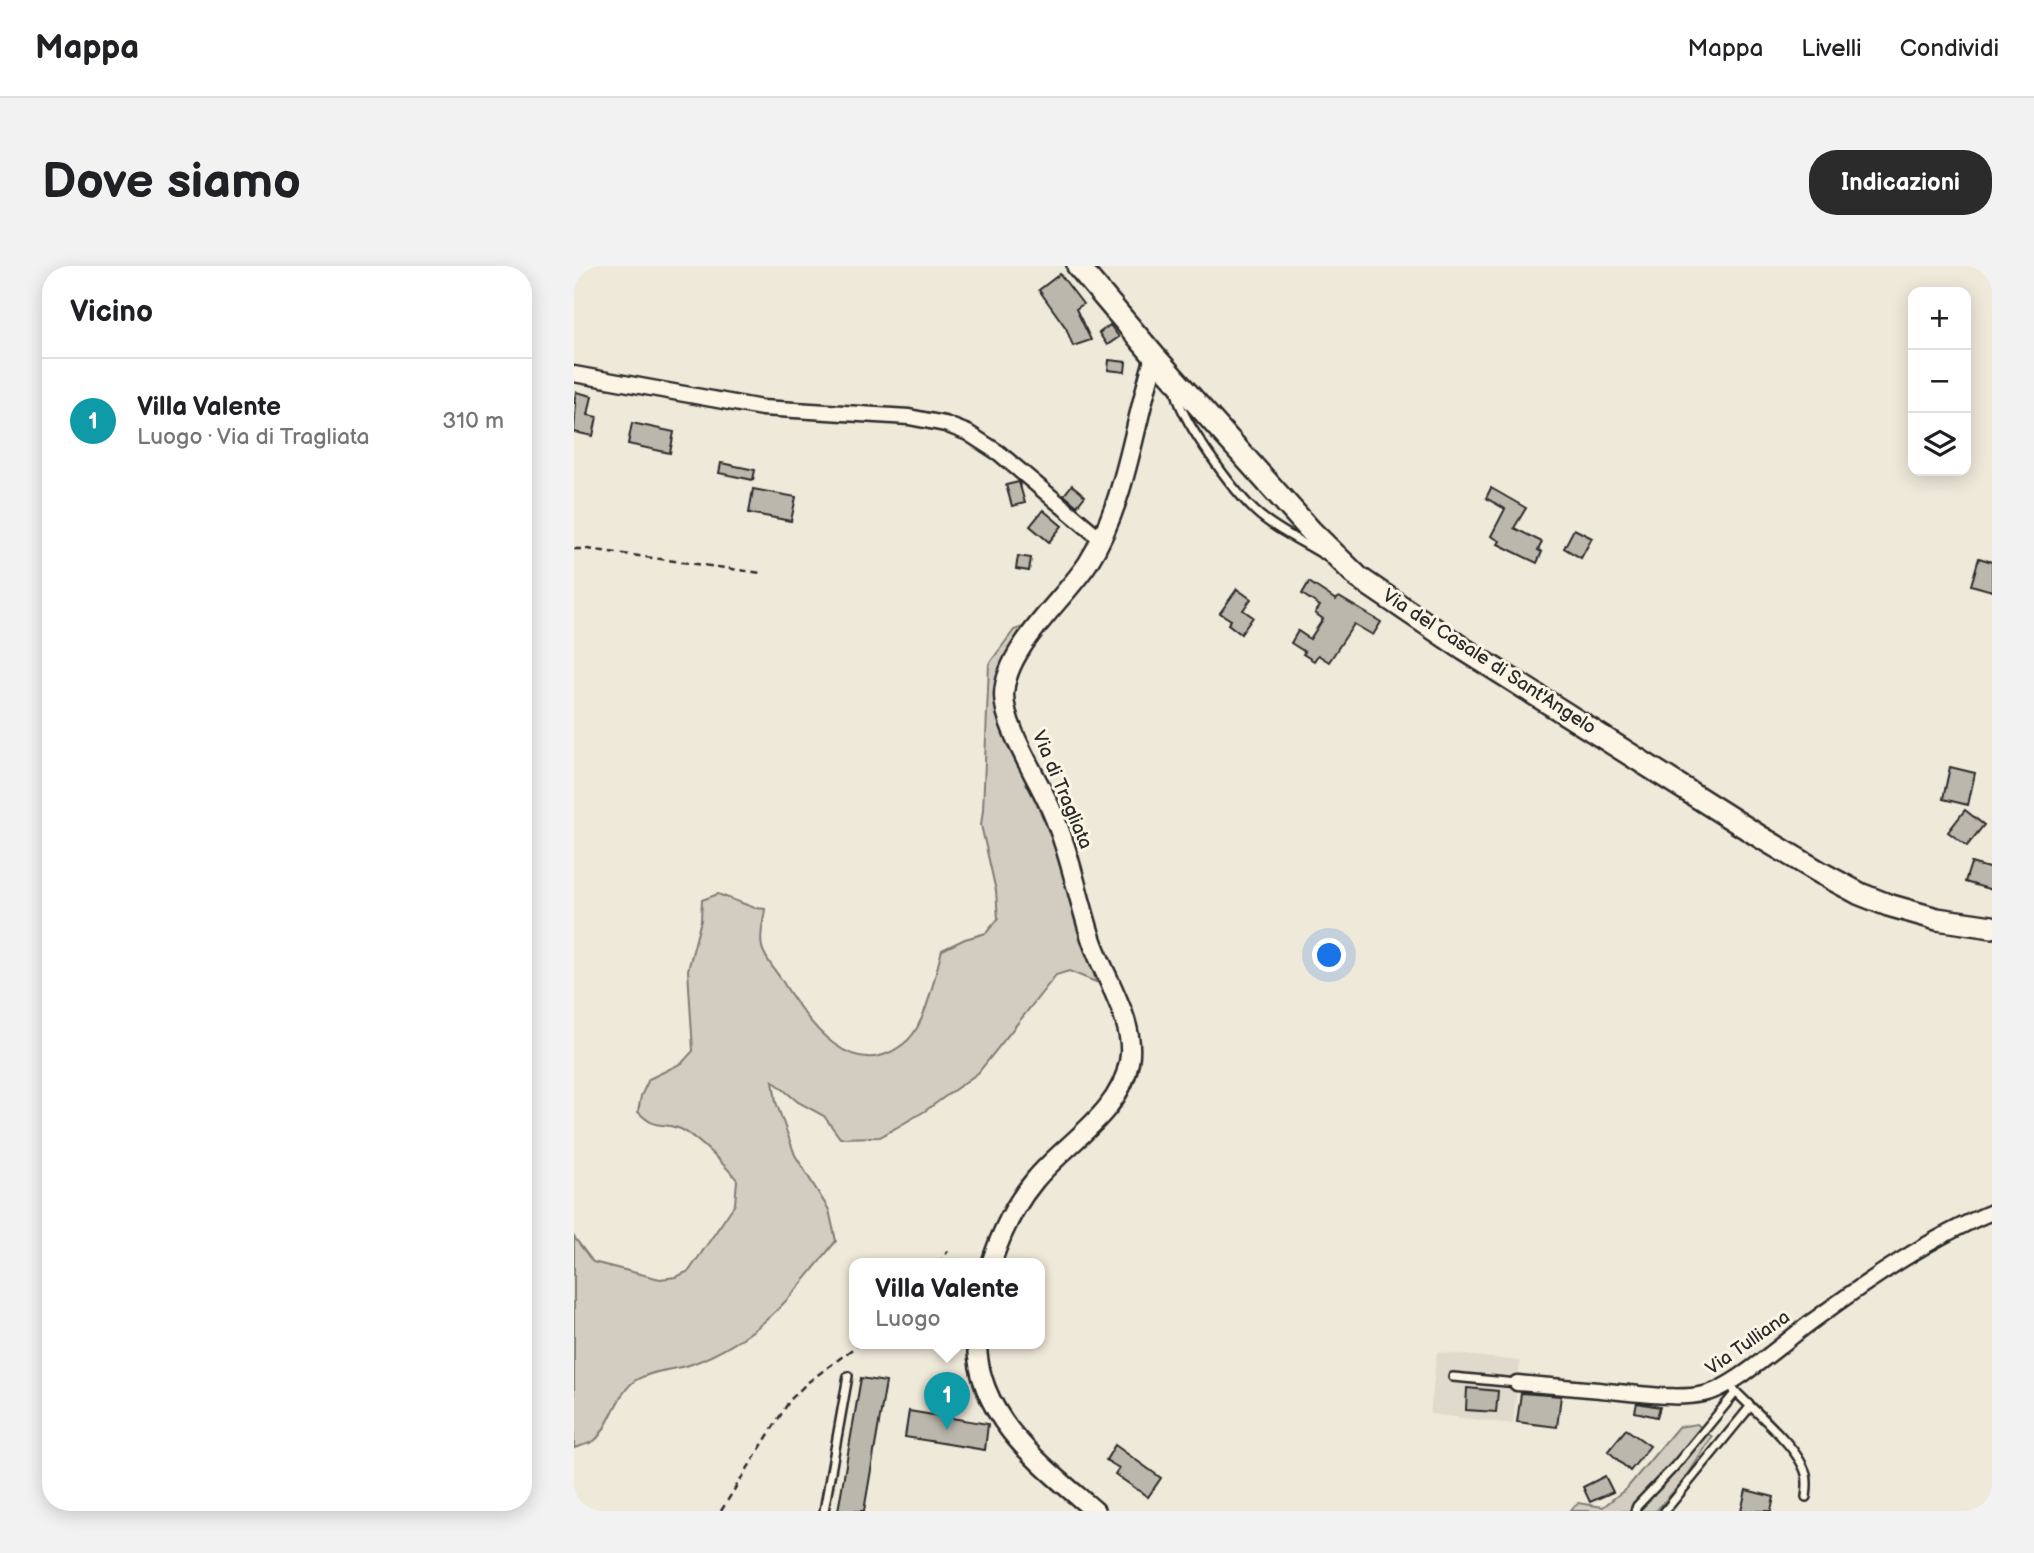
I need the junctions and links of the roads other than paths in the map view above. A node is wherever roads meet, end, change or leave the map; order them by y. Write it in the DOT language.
graph roads {
  1 [pos="1078,266"];
  2 [pos="1155,357"];
  3 [pos="574,374"];
  4 [pos="1101,539"];
  5 [pos="1992,927"];
  6 [pos="1992,1212"];
  7 [pos="993,1258"];
  8 [pos="978,1349"];
  9 [pos="848,1376"];
  10 [pos="1453,1377"];
  11 [pos="1517,1383"];
  12 [pos="1732,1388"];
  13 [pos="1750,1407"];
  14 [pos="1806,1497"];
  15 [pos="824,1511"];
  16 [pos="1095,1511"];
  17 [pos="1635,1511"];
  18 [pos="1665,1511"];
  1 -- 2 [label="main road, Via del Casale di Sant'Angelo"];
  2 -- 4 [label="street, Via di Tragliata"];
  2 -- 5 [label="main road, Via del Casale di Sant'Angelo"];
  3 -- 4 [label="street"];
  4 -- 7 [label="street, Via di Tragliata"];
  6 -- 12 [label="street, Via Tulliana"];
  8 -- 16 [label="street"];
  9 -- 15 [label="lane"];
  10 -- 11 [label="lane, Via Tulliana"];
  11 -- 12 [label="street, Via Tulliana"];
  12 -- 13 [label="lane"];
  12 -- 17 [label="lane"];
  13 -- 14 [label="lane"];
  13 -- 18 [label="lane"];
}
